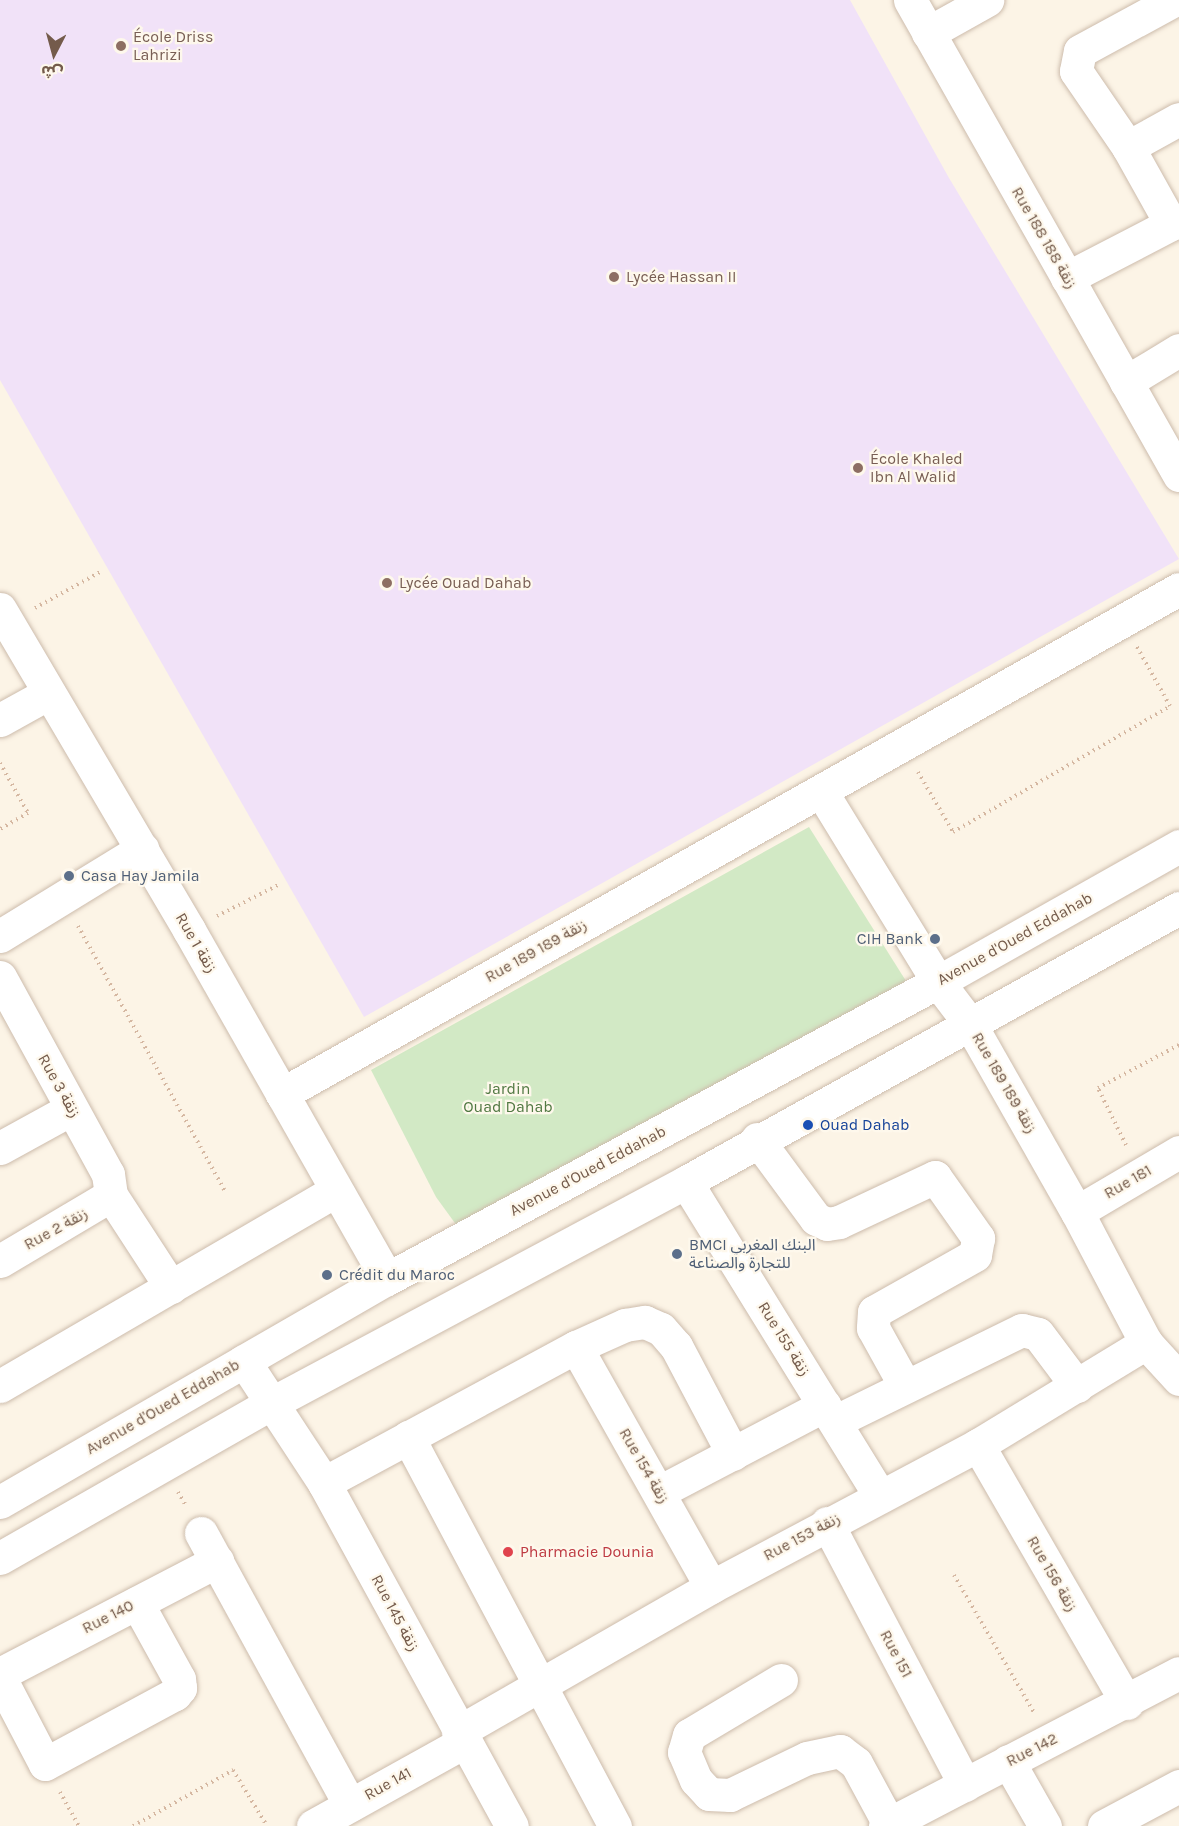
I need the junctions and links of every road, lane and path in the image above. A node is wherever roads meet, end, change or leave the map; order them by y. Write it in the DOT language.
graph roads {
  1 [pos="910,0"];
  2 [pos="987,0"];
  3 [pos="1174,0"];
  4 [pos="928,33"];
  5 [pos="1179,118"];
  6 [pos="1128,147"];
  7 [pos="1067,278"];
  8 [pos="1179,351"];
  9 [pos="1126,382"];
  10 [pos="1179,475"];
  11 [pos="102,571"];
  12 [pos="1179,589"];
  13 [pos="4,616"];
  14 [pos="1122,620"];
  15 [pos="47,694"];
  16 [pos="0,720"];
  17 [pos="0,763"];
  18 [pos="928,789"];
  19 [pos="821,791"];
  20 [pos="0,829"];
  21 [pos="1179,846"];
  22 [pos="142,849"];
  23 [pos="278,885"];
  24 [pos="62,897"];
  25 [pos="1179,908"];
  26 [pos="189,930"];
  27 [pos="0,936"];
  28 [pos="0,978"];
  29 [pos="938,982"];
  30 [pos="970,1024"];
  31 [pos="1179,1045"];
  32 [pos="282,1094"];
  33 [pos="71,1109"];
  34 [pos="757,1139"];
  35 [pos="0,1148"];
  36 [pos="1179,1152"];
  37 [pos="1141,1174"];
  38 [pos="686,1182"];
  39 [pos="336,1191"];
  40 [pos="226,1193"];
  41 [pos="111,1195"];
  42 [pos="1077,1212"];
  43 [pos="0,1261"];
  44 [pos="387,1279"];
  45 [pos="171,1287"];
  46 [pos="1146,1343"];
  47 [pos="576,1347"];
  48 [pos="244,1361"];
  49 [pos="1178,1376"];
  50 [pos="904,1384"];
  51 [pos="0,1386"];
  52 [pos="1077,1386"];
  53 [pos="274,1402"];
  54 [pos="830,1413"];
  55 [pos="408,1437"];
  56 [pos="978,1445"];
  57 [pos="733,1454"];
  58 [pos="164,1467"];
  59 [pos="324,1483"];
  60 [pos="659,1492"];
  61 [pos="880,1496"];
  62 [pos="0,1502"];
  63 [pos="827,1523"];
  64 [pos="201,1533"];
  65 [pos="0,1558"];
  66 [pos="217,1561"];
  67 [pos="954,1575"];
  68 [pos="711,1587"];
  69 [pos="137,1603"];
  70 [pos="1179,1673"];
  71 [pos="0,1676"];
  72 [pos="781,1680"];
  73 [pos="539,1687"];
  74 [pos="1127,1703"];
  75 [pos="461,1737"];
  76 [pos="1050,1741"];
  77 [pos="1008,1761"];
  78 [pos="45,1764"];
  79 [pos="965,1785"];
  80 [pos="1179,1786"];
  81 [pos="350,1804"];
  82 [pos="935,1815"];
  83 [pos="509,1825"];
  84 [pos="887,1825"];
  85 [pos="79,1826"];
  86 [pos="133,1826"];
  87 [pos="267,1826"];
  88 [pos="313,1826"];
  89 [pos="615,1826"];
  90 [pos="1045,1826"];
  91 [pos="1104,1826"];
  1 -- 4 [label="street, Rue 188 زنقة 188"];
  2 -- 4 [label="street"];
  3 -- 6 [label="street"];
  4 -- 7 [label="street, Rue 188 زنقة 188"];
  5 -- 6 [label="street"];
  6 -- 7 [label="street"];
  7 -- 9 [label="street, Rue 188 زنقة 188"];
  8 -- 9 [label="street"];
  9 -- 10 [label="street, Rue 188 زنقة 188"];
  11 -- 13 [label="path"];
  12 -- 14 [label="street, Rue 189 زنقة 189"];
  13 -- 15 [label="street, Rue 1 زنقة"];
  14 -- 18 [label="path"];
  14 -- 19 [label="street, Rue 189 زنقة 189"];
  15 -- 16 [label="street"];
  15 -- 22 [label="street, Rue 1 زنقة"];
  17 -- 20 [label="path"];
  19 -- 29 [label="street, Rue 189 زنقة 189"];
  19 -- 32 [label="street, Rue 189 زنقة 189"];
  21 -- 29 [label="street, Avenue d'Oued Eddahab"];
  22 -- 24 [label="street"];
  22 -- 26 [label="street, Rue 1 زنقة"];
  23 -- 26 [label="path"];
  24 -- 27 [label="street"];
  24 -- 40 [label="path"];
  25 -- 30 [label="street"];
  26 -- 32 [label="street, Rue 1 زنقة"];
  28 -- 33 [label="street, Rue 3 زنقة"];
  29 -- 30 [label="street, Rue 189 زنقة 189"];
  29 -- 44 [label="street, Avenue d'Oued Eddahab"];
  30 -- 34 [label="street"];
  30 -- 42 [label="street, Rue 189 زنقة 189"];
  31 -- 37 [label="path"];
  32 -- 39 [label="street, Rue 1 زنقة"];
  33 -- 35 [label="street"];
  33 -- 41 [label="street, Rue 3 زنقة"];
  34 -- 38 [label="street"];
  34 -- 50 [label="street"];
  36 -- 37 [label="street, Rue 181"];
  37 -- 42 [label="street, Rue 181"];
  38 -- 53 [label="street"];
  38 -- 54 [label="street, Rue 155 زنقة"];
  39 -- 44 [label="street, Rue 1 زنقة"];
  39 -- 45 [label="street"];
  41 -- 43 [label="street, Rue 2 زنقة"];
  41 -- 45 [label="street, Rue 3 زنقة"];
  42 -- 46 [label="street, Rue 189 زنقة 189"];
  44 -- 48 [label="street, Avenue d'Oued Eddahab"];
  45 -- 51 [label="street"];
  46 -- 49 [label="street, Rue 189 زنقة 189"];
  46 -- 52 [label="street, Rue 153 زنقة"];
  47 -- 55 [label="street"];
  47 -- 57 [label="street"];
  47 -- 60 [label="street, Rue 154 زنقة"];
  48 -- 53 [label="street, Rue 145 زنقة"];
  48 -- 62 [label="street, Avenue d'Oued Eddahab"];
  50 -- 52 [label="street"];
  50 -- 54 [label="street"];
  52 -- 56 [label="street, Rue 153 زنقة"];
  53 -- 58 [label="street"];
  53 -- 59 [label="street, Rue 145 زنقة"];
  54 -- 57 [label="street"];
  54 -- 61 [label="street, Rue 155 زنقة"];
  55 -- 59 [label="street"];
  55 -- 73 [label="street"];
  56 -- 61 [label="street, Rue 153 زنقة"];
  56 -- 74 [label="street, Rue 156 زنقة"];
  57 -- 60 [label="street"];
  58 -- 64 [label="path"];
  58 -- 65 [label="street"];
  59 -- 75 [label="street, Rue 145 زنقة"];
  60 -- 68 [label="street, Rue 154 زنقة"];
  61 -- 63 [label="street, Rue 153 زنقة"];
  63 -- 68 [label="street, Rue 153 زنقة"];
  63 -- 79 [label="street, Rue 151"];
  64 -- 66 [label="street"];
  66 -- 69 [label="street, Rue 140"];
  66 -- 81 [label="street"];
  67 -- 76 [label="path"];
  68 -- 73 [label="street, Rue 153 زنقة"];
  69 -- 71 [label="street, Rue 140"];
  69 -- 78 [label="street"];
  70 -- 74 [label="street, Rue 142"];
  71 -- 78 [label="street"];
  72 -- 84 [label="street"];
  73 -- 75 [label="street, Rue 153 زنقة"];
  73 -- 89 [label="street"];
  74 -- 76 [label="street, Rue 142"];
  75 -- 81 [label="street, Rue 141"];
  75 -- 83 [label="street, Rue 145 زنقة"];
  76 -- 77 [label="street, Rue 142"];
  77 -- 79 [label="street, Rue 142"];
  77 -- 90 [label="street"];
  78 -- 85 [label="path"];
  79 -- 82 [label="street, Rue 142"];
  80 -- 91 [label="street"];
  81 -- 88 [label="street, Rue 141"];
  82 -- 84 [label="street, Rue 142"];
  86 -- 87 [label="path"];
}
